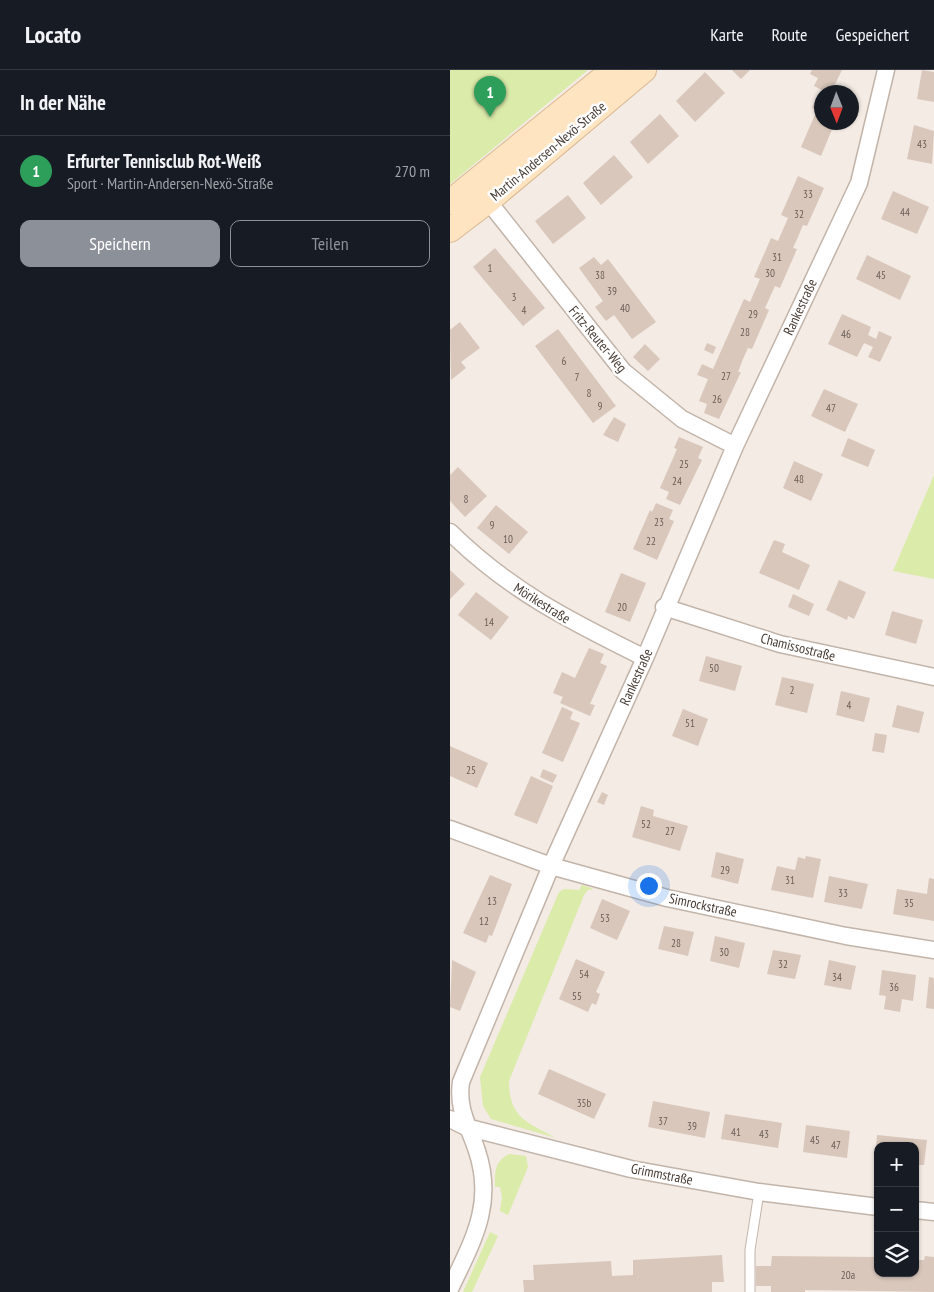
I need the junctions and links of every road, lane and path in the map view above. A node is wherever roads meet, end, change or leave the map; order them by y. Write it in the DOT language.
graph roads {
  1 [pos="613,70"];
  2 [pos="644,70"];
  3 [pos="886,70"];
  4 [pos="488,201"];
  5 [pos="450,202"];
  6 [pos="450,230"];
  7 [pos="735,446"];
  8 [pos="450,532"];
  9 [pos="664,608"];
  10 [pos="645,658"];
  11 [pos="934,677"];
  12 [pos="450,829"];
  13 [pos="551,866"];
  14 [pos="934,950"];
  15 [pos="450,1119"];
  16 [pos="466,1126"];
  17 [pos="759,1192"];
  18 [pos="874,1206"];
  19 [pos="919,1210"];
  20 [pos="934,1212"];
  21 [pos="450,1289"];
  22 [pos="750,1292"];
  1 -- 5 [label="main road, Martin-Andersen-Nexö-Straße"];
  2 -- 4 [label="main road, Martin-Andersen-Nexö-Straße"];
  3 -- 7 [label="street, Rankestraße"];
  4 -- 6 [label="main road, Martin-Andersen-Nexö-Straße"];
  4 -- 7 [label="street, Fritz-Reuter-Weg"];
  7 -- 9 [label="street, Rankestraße"];
  8 -- 10 [label="street, Mörikestraße"];
  9 -- 10 [label="street, Rankestraße"];
  9 -- 11 [label="street, Chamissostraße"];
  10 -- 13 [label="street, Rankestraße"];
  12 -- 13 [label="street, Simrockstraße"];
  13 -- 14 [label="street, Simrockstraße"];
  13 -- 16 [label="street, Rankestraße"];
  15 -- 16 [label="street, Grimmstraße"];
  16 -- 17 [label="street, Grimmstraße"];
  16 -- 21 [label="street, Rankestraße"];
  17 -- 18 [label="street, Grimmstraße"];
  17 -- 22 [label="lane"];
  19 -- 20 [label="street"];
}
